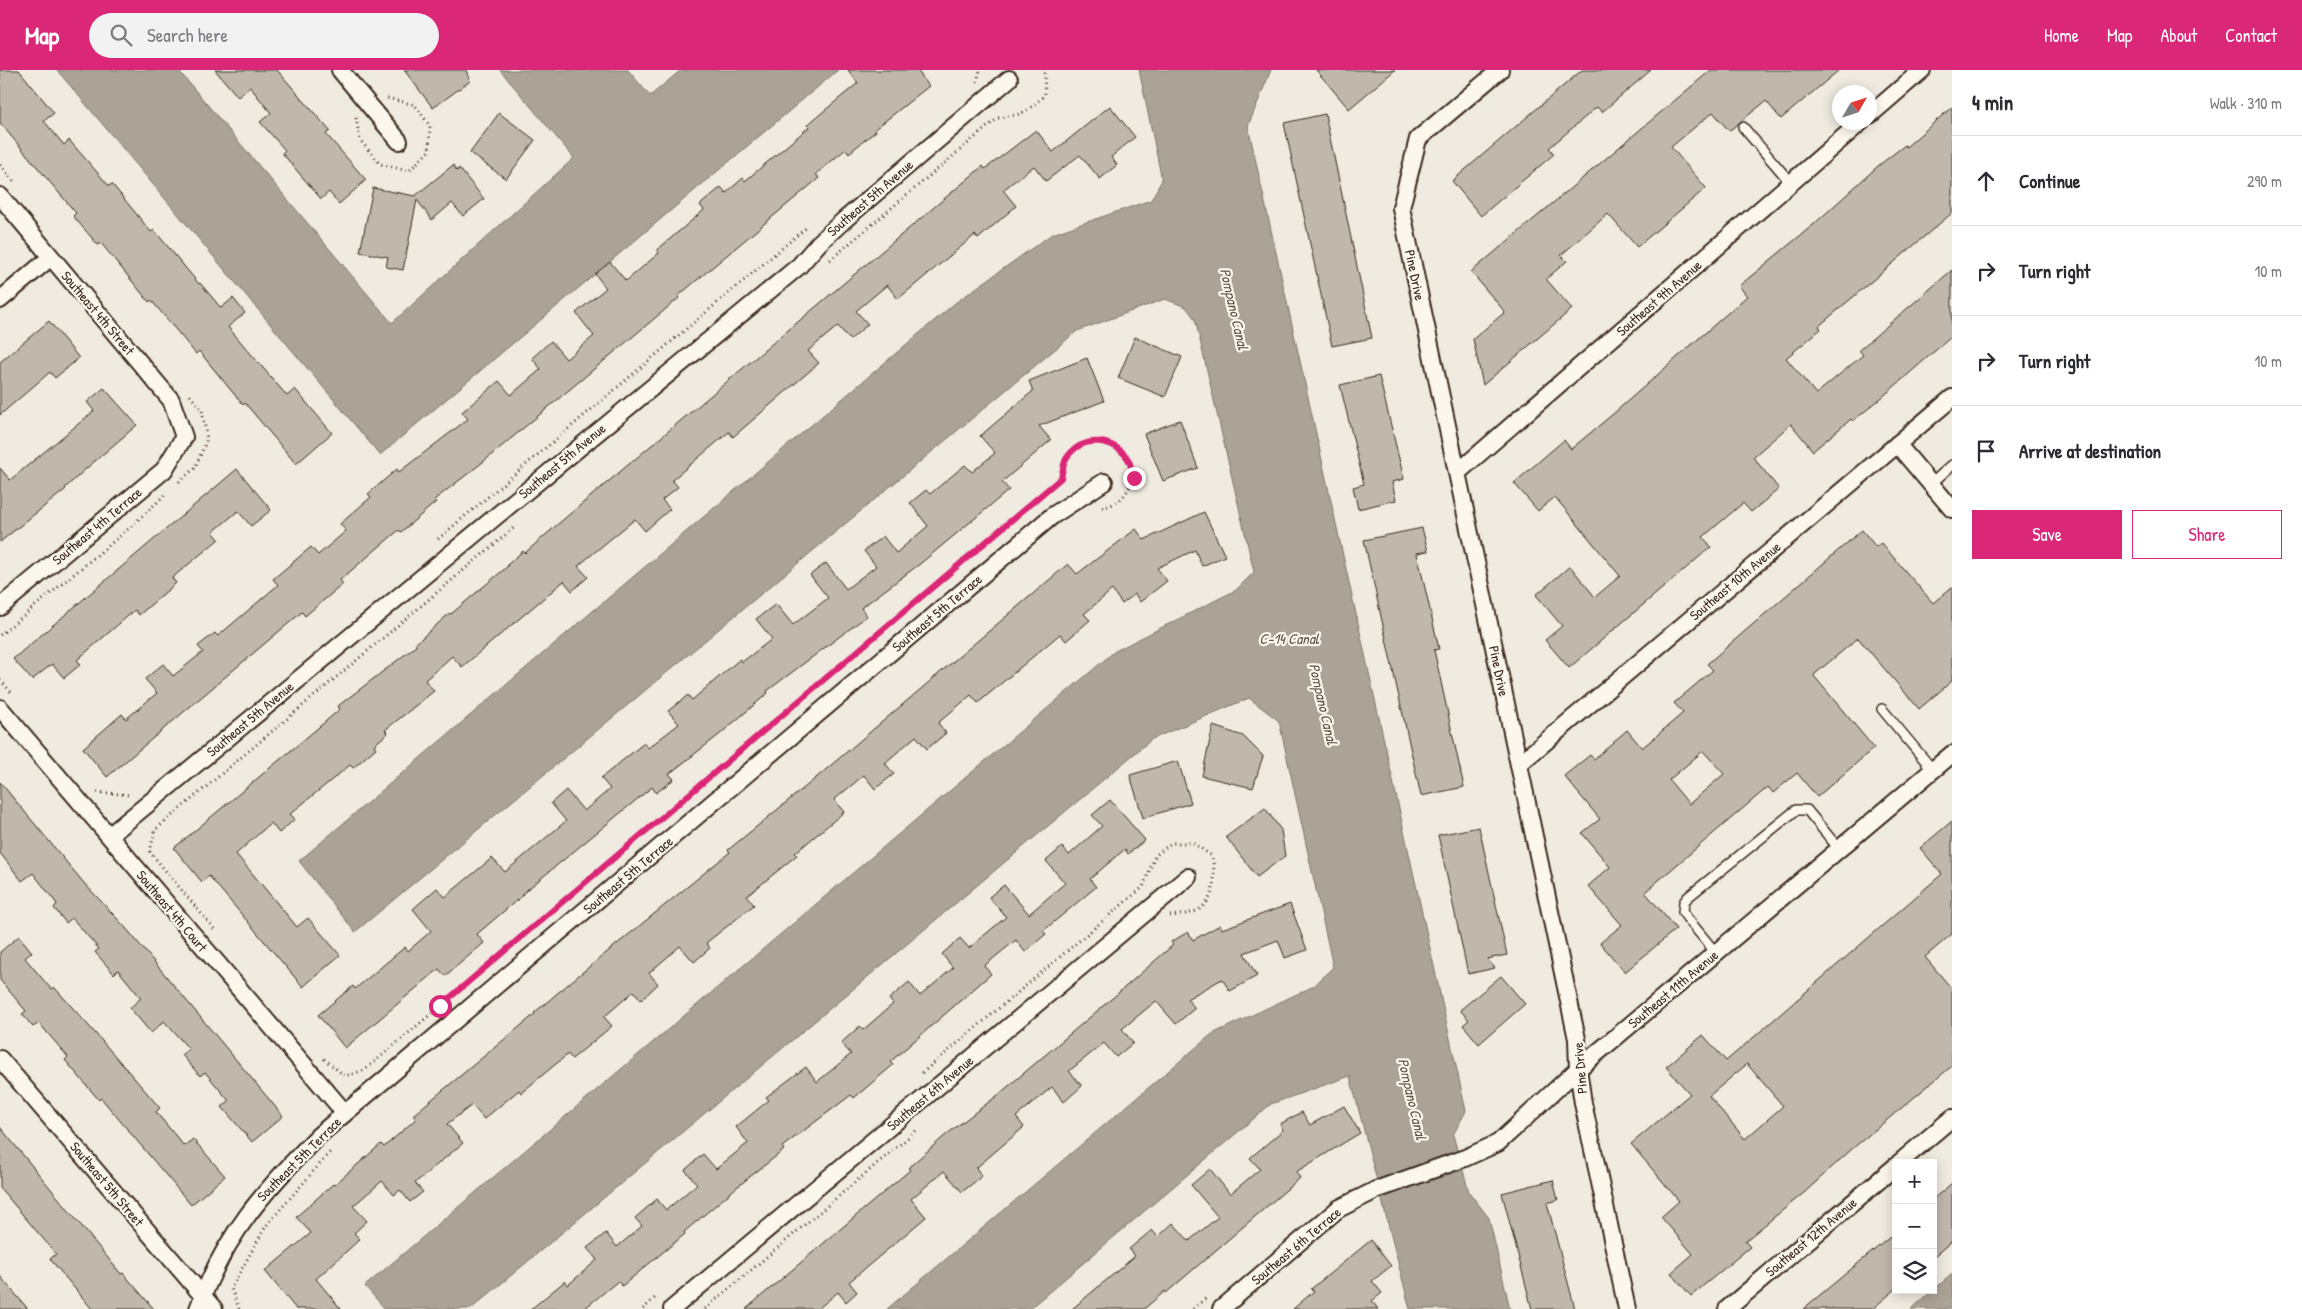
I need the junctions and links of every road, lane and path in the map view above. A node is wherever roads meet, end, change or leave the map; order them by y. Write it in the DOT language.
graph roads {
  1 [pos="340,70"];
  2 [pos="980,70"];
  3 [pos="1044,70"];
  4 [pos="1500,70"];
  5 [pos="1922,70"];
  6 [pos="1009,79"];
  7 [pos="973,87"];
  8 [pos="1877,109"];
  9 [pos="1743,127"];
  10 [pos="1852,130"];
  11 [pos="399,141"];
  12 [pos="0,166"];
  13 [pos="1791,183"];
  14 [pos="18,187"];
  15 [pos="0,196"];
  16 [pos="808,226"];
  17 [pos="51,257"];
  18 [pos="828,262"];
  19 [pos="0,300"];
  20 [pos="186,391"];
  21 [pos="1952,398"];
  22 [pos="184,437"];
  23 [pos="1897,444"];
  24 [pos="1952,465"];
  25 [pos="1457,473"];
  26 [pos="1104,482"];
  27 [pos="1931,484"];
  28 [pos="174,487"];
  29 [pos="167,493"];
  30 [pos="1090,509"];
  31 [pos="1952,509"];
  32 [pos="522,520"];
  33 [pos="433,543"];
  34 [pos="0,608"];
  35 [pos="0,635"];
  36 [pos="0,680"];
  37 [pos="13,695"];
  38 [pos="0,708"];
  39 [pos="1882,709"];
  40 [pos="1952,754"];
  41 [pos="1519,764"];
  42 [pos="1933,770"];
  43 [pos="91,785"];
  44 [pos="133,795"];
  45 [pos="109,836"];
  46 [pos="1839,849"];
  47 [pos="1188,877"];
  48 [pos="219,934"];
  49 [pos="1716,953"];
  50 [pos="319,1055"];
  51 [pos="0,1059"];
  52 [pos="1578,1069"];
  53 [pos="345,1113"];
  54 [pos="1952,1118"];
  55 [pos="335,1146"];
  56 [pos="1904,1159"];
  57 [pos="1892,1169"];
  58 [pos="1376,1190"];
  59 [pos="201,1303"];
  60 [pos="214,1309"];
  61 [pos="239,1309"];
  62 [pos="672,1309"];
  63 [pos="1221,1309"];
  64 [pos="1627,1309"];
  65 [pos="1726,1309"];
  1 -- 11 [label="street"];
  2 -- 7 [label="path"];
  3 -- 18 [label="path"];
  4 -- 25 [label="street, Pine Drive"];
  5 -- 8 [label="street"];
  6 -- 45 [label="street, Southeast 5th Avenue"];
  9 -- 13 [label="lane"];
  10 -- 13 [label="street, Southeast 9th Avenue"];
  12 -- 14 [label="path"];
  13 -- 25 [label="street, Southeast 9th Avenue"];
  15 -- 17 [label="street, Southeast 4th Street"];
  16 -- 33 [label="path"];
  17 -- 19 [label="street"];
  17 -- 22 [label="street, Southeast 4th Street"];
  20 -- 28 [label="path"];
  21 -- 23 [label="street, Southeast 10th Avenue"];
  22 -- 34 [label="street, Southeast 4th Terrace"];
  23 -- 27 [label="street"];
  23 -- 41 [label="street, Southeast 10th Avenue"];
  24 -- 27 [label="lane"];
  25 -- 41 [label="street, Pine Drive"];
  26 -- 53 [label="street, Southeast 5th Terrace"];
  27 -- 31 [label="street"];
  29 -- 35 [label="path"];
  30 -- 50 [label="path"];
  32 -- 48 [label="path"];
  36 -- 37 [label="path"];
  38 -- 45 [label="street, Southeast 4th Court"];
  39 -- 42 [label="lane"];
  40 -- 42 [label="street, Southeast 11th Avenue"];
  41 -- 52 [label="street, Pine Drive"];
  42 -- 46 [label="street, Southeast 11th Avenue"];
  43 -- 44 [label="path"];
  45 -- 53 [label="street, Southeast 4th Court"];
  46 -- 49 [label="street, Southeast 11th Avenue"];
  46 -- 49 [label="lane"];
  47 -- 62 [label="street, Southeast 6th Avenue"];
  49 -- 52 [label="street, Southeast 11th Avenue"];
  51 -- 59 [label="street, Southeast 5th Street"];
  52 -- 58 [label="street, Southeast 11th Avenue"];
  52 -- 64 [label="street, Pine Drive"];
  53 -- 59 [label="street, Southeast 5th Terrace"];
  54 -- 56 [label="street"];
  55 -- 61 [label="path"];
  57 -- 65 [label="street, Southeast 12th Avenue"];
  58 -- 63 [label="street, Southeast 6th Terrace"];
  59 -- 60 [label="street, Southeast 5th Street"];
}
